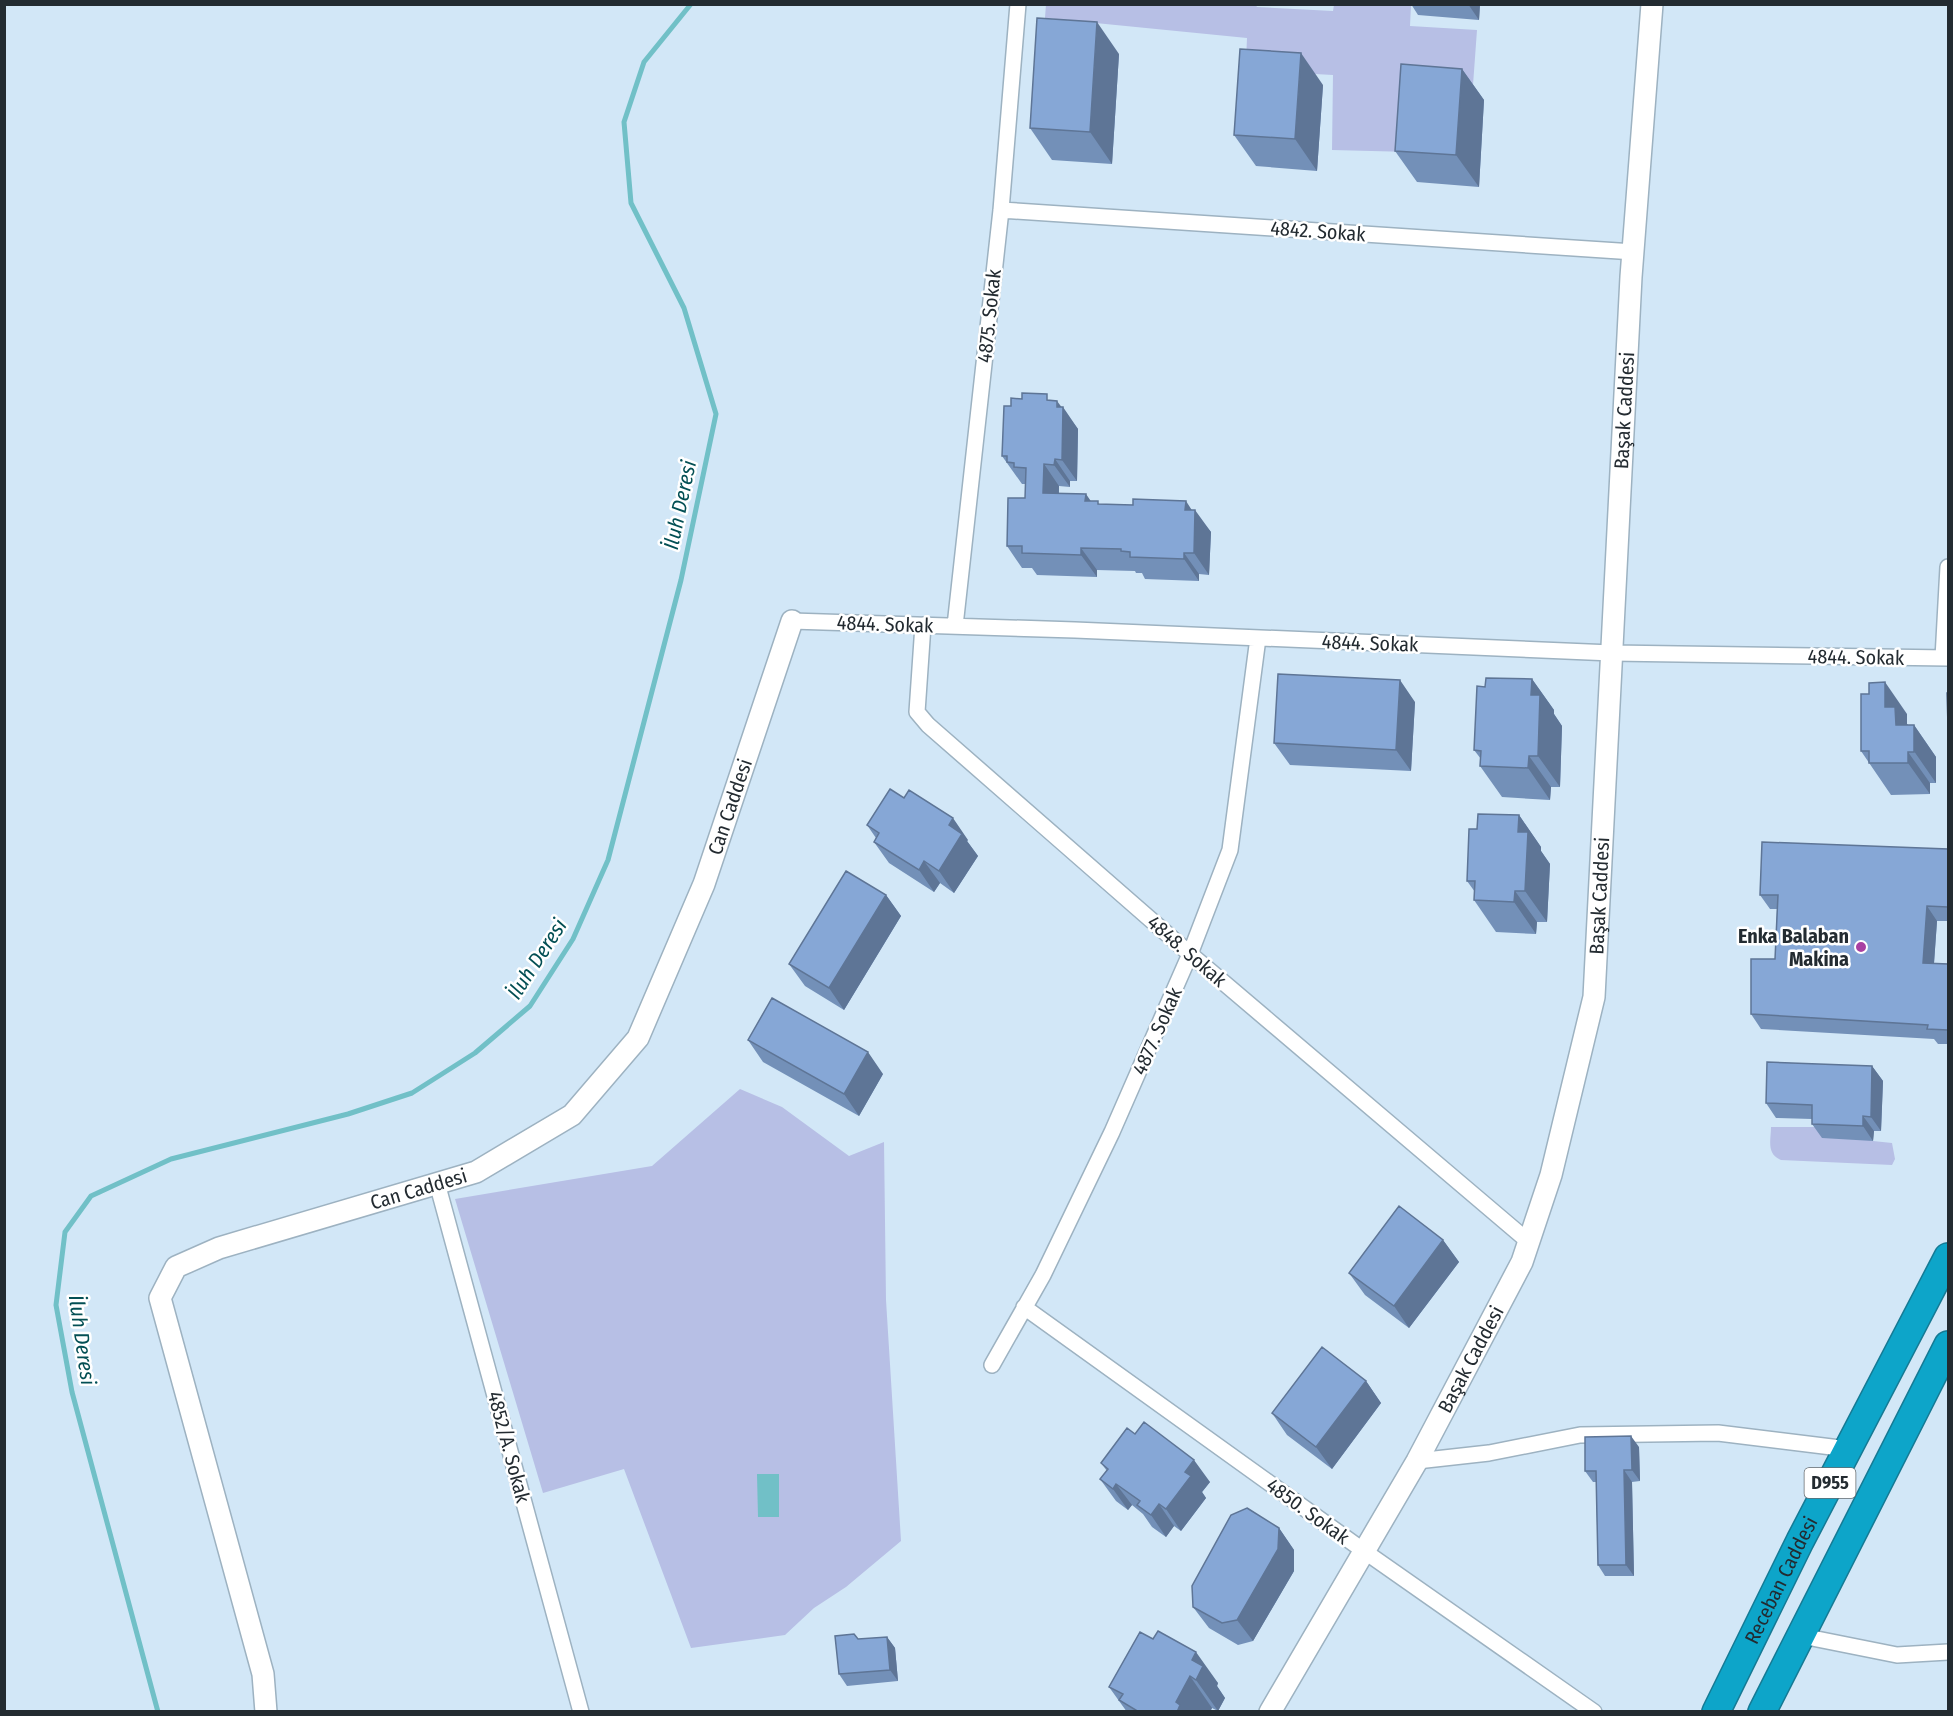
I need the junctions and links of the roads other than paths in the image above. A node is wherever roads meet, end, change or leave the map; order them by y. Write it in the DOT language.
graph roads {
  1 [pos="1018,4"];
  2 [pos="1652,4"];
  3 [pos="1001,210"];
  4 [pos="1634,252"];
  5 [pos="1948,567"];
  6 [pos="792,621"];
  7 [pos="923,625"];
  8 [pos="955,626"];
  9 [pos="1258,638"];
  10 [pos="1612,653"];
  11 [pos="1946,658"];
  12 [pos="1190,954"];
  13 [pos="437,1183"];
  14 [pos="1529,1242"];
  15 [pos="1948,1257"];
  16 [pos="1024,1307"];
  17 [pos="1948,1346"];
  18 [pos="992,1365"];
  19 [pos="1848,1449"];
  20 [pos="1417,1461"];
  21 [pos="1364,1551"];
  22 [pos="1802,1636"];
  23 [pos="1948,1652"];
  24 [pos="266,1712"];
  25 [pos="581,1712"];
  26 [pos="1270,1712"];
  27 [pos="1594,1712"];
  28 [pos="1716,1712"];
  29 [pos="1762,1712"];
  1 -- 3 [label="street, 4875. Sokak"];
  2 -- 4 [label="street, Başak Caddesi"];
  3 -- 4 [label="street, 4842. Sokak"];
  3 -- 8 [label="street, 4875. Sokak"];
  4 -- 10 [label="street, Başak Caddesi"];
  5 -- 11 [label="street"];
  6 -- 7 [label="street, 4844. Sokak"];
  6 -- 13 [label="street, Can Caddesi"];
  7 -- 8 [label="street, 4844. Sokak"];
  7 -- 12 [label="street, 4848. Sokak"];
  8 -- 9 [label="street, 4844. Sokak"];
  9 -- 10 [label="street, 4844. Sokak"];
  9 -- 12 [label="street, 4877. Sokak"];
  10 -- 11 [label="street, 4844. Sokak"];
  10 -- 14 [label="street, Başak Caddesi"];
  12 -- 14 [label="street, 4848. Sokak"];
  12 -- 16 [label="street, 4877. Sokak"];
  13 -- 24 [label="street, Can Caddesi"];
  13 -- 25 [label="street, 4852/A. Sokak"];
  14 -- 20 [label="street, Başak Caddesi"];
  15 -- 19 [label="highway, Receban Caddesi / D955"];
  16 -- 18 [label="street, 4877. Sokak"];
  16 -- 21 [label="street, 4850. Sokak"];
  17 -- 22 [label="highway, D955"];
  19 -- 20 [label="street"];
  19 -- 28 [label="highway, Receban Caddesi / D955"];
  20 -- 21 [label="street, Başak Caddesi"];
  21 -- 26 [label="street, Başak Caddesi"];
  21 -- 27 [label="street, 4850. Sokak"];
  22 -- 23 [label="street"];
  22 -- 29 [label="highway, D955"];
}
